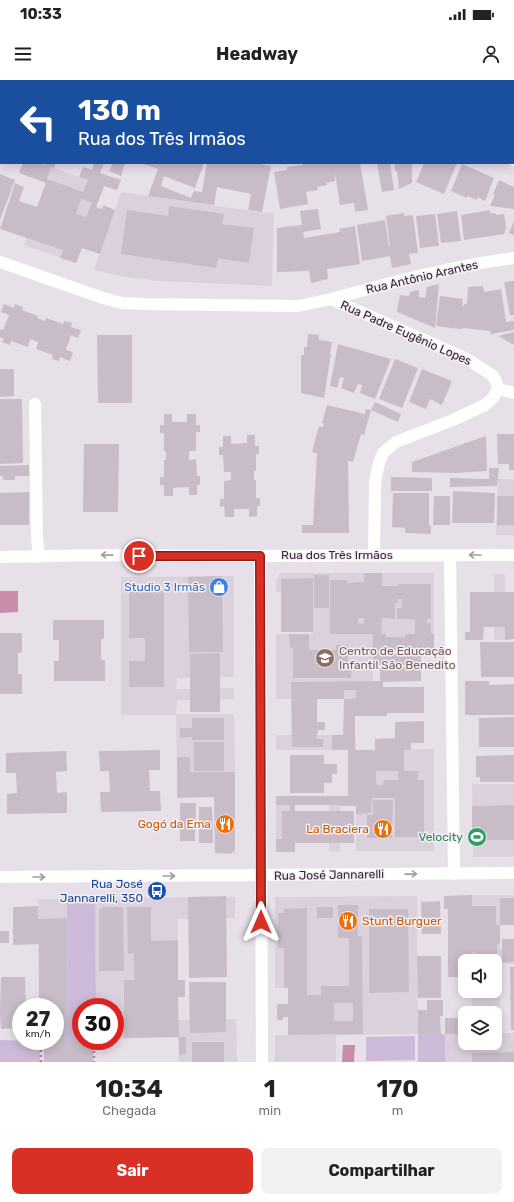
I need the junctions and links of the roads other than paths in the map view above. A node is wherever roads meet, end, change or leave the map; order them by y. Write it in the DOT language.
graph roads {
  1 [pos="514,258"];
  2 [pos="0,262"];
  3 [pos="331,298"];
  4 [pos="498,389"];
  5 [pos="514,393"];
  6 [pos="35,404"];
  7 [pos="374,555"];
  8 [pos="450,555"];
  9 [pos="514,555"];
  10 [pos="260,556"];
  11 [pos="0,557"];
  12 [pos="39,557"];
  13 [pos="514,873"];
  14 [pos="454,874"];
  15 [pos="261,876"];
  16 [pos="0,877"];
  17 [pos="262,1062"];
  1 -- 3 [label="street, Rua Antônio Arantes"];
  2 -- 3 [label="street, Rua Padre Eugênio Lopes"];
  3 -- 4 [label="street, Rua Padre Eugênio Lopes"];
  4 -- 5 [label="street"];
  4 -- 7 [label="street"];
  6 -- 12 [label="street"];
  7 -- 8 [label="street, Rua dos Três Irmãos"];
  7 -- 10 [label="street, Rua dos Três Irmãos"];
  9 -- 8 [label="street, Rua dos Três Irmãos, one-way"];
  8 -- 14 [label="street"];
  10 -- 12 [label="street, Rua dos Três Irmãos, one-way"];
  10 -- 15 [label="street"];
  11 -- 12 [label="street, Rua dos Três Irmãos"];
  13 -- 14 [label="street, Rua José Jannarelli"];
  15 -- 14 [label="street, Rua José Jannarelli, one-way"];
  16 -- 15 [label="street, Rua José Jannarelli, one-way"];
  15 -- 17 [label="street"];
}
